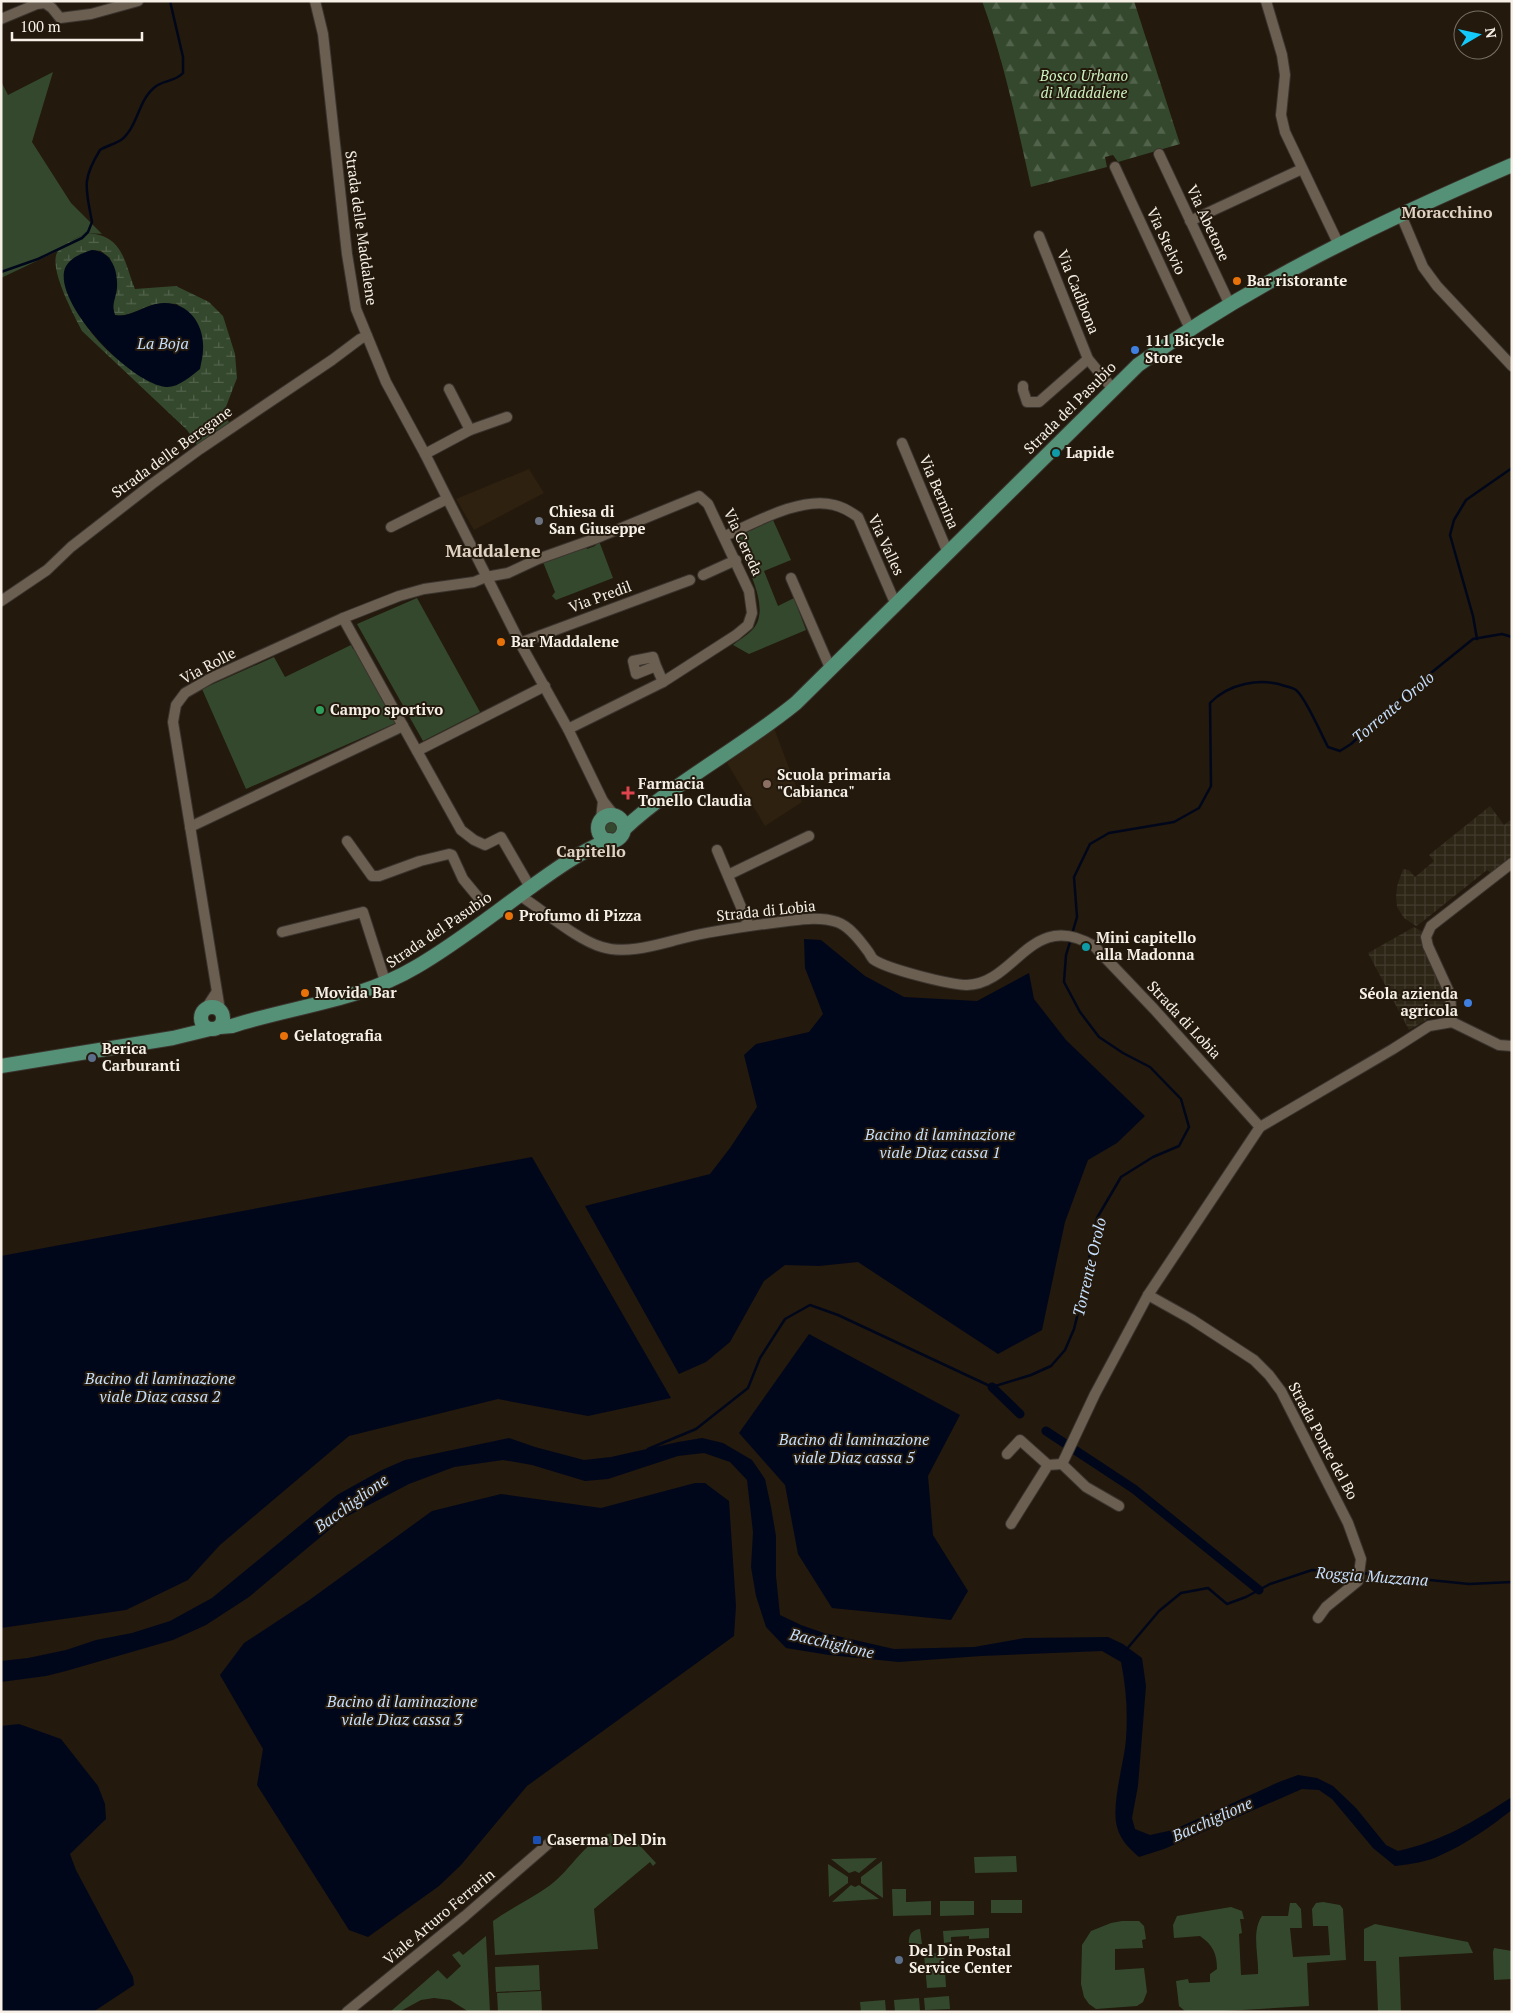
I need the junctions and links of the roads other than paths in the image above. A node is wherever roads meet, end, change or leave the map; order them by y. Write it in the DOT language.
graph roads {
  1 [pos="138,1"];
  2 [pos="315,1"];
  3 [pos="1266,1"];
  4 [pos="1,19"];
  5 [pos="1158,154"];
  6 [pos="1512,165"];
  7 [pos="1115,166"];
  8 [pos="1302,169"];
  9 [pos="1401,215"];
  10 [pos="1190,221"];
  11 [pos="1039,236"];
  12 [pos="1339,245"];
  13 [pos="1230,304"];
  14 [pos="1190,329"];
  15 [pos="367,336"];
  16 [pos="1088,359"];
  17 [pos="1512,366"];
  18 [pos="1023,386"];
  19 [pos="1112,388"];
  20 [pos="449,389"];
  21 [pos="507,417"];
  22 [pos="470,430"];
  23 [pos="902,443"];
  24 [pos="424,454"];
  25 [pos="447,499"];
  26 [pos="391,527"];
  27 [pos="725,536"];
  28 [pos="948,553"];
  29 [pos="736,560"];
  30 [pos="703,575"];
  31 [pos="486,577"];
  32 [pos="791,578"];
  33 [pos="690,580"];
  34 [pos="1,601"];
  35 [pos="896,605"];
  36 [pos="343,618"];
  37 [pos="520,642"];
  38 [pos="656,666"];
  39 [pos="832,670"];
  40 [pos="662,682"];
  41 [pos="545,686"];
  42 [pos="403,726"];
  43 [pos="568,729"];
  44 [pos="417,752"];
  45 [pos="611,822"];
  46 [pos="190,827"];
  47 [pos="809,836"];
  48 [pos="347,841"];
  49 [pos="716,850"];
  50 [pos="1512,863"];
  51 [pos="551,872"];
  52 [pos="728,875"];
  53 [pos="525,891"];
  54 [pos="486,909"];
  55 [pos="749,926"];
  56 [pos="282,932"];
  57 [pos="386,984"];
  58 [pos="216,993"];
  59 [pos="204,1012"];
  60 [pos="218,1020"];
  61 [pos="1452,1022"];
  62 [pos="185,1035"];
  63 [pos="1512,1046"];
  64 [pos="1,1066"];
  65 [pos="1260,1127"];
  66 [pos="1148,1295"];
  67 [pos="1007,1454"];
  68 [pos="1062,1464"];
  69 [pos="1048,1465"];
  70 [pos="1119,1506"];
  71 [pos="1011,1524"];
  72 [pos="1318,1618"];
  73 [pos="548,1844"];
  74 [pos="347,2012"];
  1 -- 4 [label="street"];
  2 -- 15 [label="street, Strada delle Maddalene"];
  3 -- 8 [label="street"];
  5 -- 10 [label="street, Via Abetone"];
  6 -- 9 [label="main road, Strada del Pasubio"];
  7 -- 14 [label="street, Via Stelvio"];
  8 -- 10 [label="street"];
  8 -- 12 [label="street"];
  9 -- 12 [label="main road, Strada del Pasubio"];
  9 -- 17 [label="street"];
  10 -- 13 [label="street, Via Abetone"];
  11 -- 16 [label="street, Via Cadibona"];
  12 -- 13 [label="main road, Strada del Pasubio"];
  13 -- 14 [label="main road, Strada del Pasubio"];
  14 -- 19 [label="main road, Strada del Pasubio"];
  15 -- 24 [label="street, Strada delle Maddalene"];
  15 -- 34 [label="street, Strada delle Beregane"];
  16 -- 18 [label="street, Via Cadibona"];
  16 -- 19 [label="street, Via Cadibona"];
  19 -- 28 [label="main road, Strada del Pasubio"];
  20 -- 22 [label="street"];
  21 -- 22 [label="street"];
  22 -- 24 [label="street"];
  23 -- 28 [label="street, Via Bernina"];
  24 -- 25 [label="street, Strada delle Maddalene"];
  25 -- 26 [label="street"];
  25 -- 31 [label="street, Strada delle Maddalene"];
  27 -- 29 [label="street, Via Cereda"];
  27 -- 31 [label="street, Via Cereda"];
  27 -- 35 [label="street, Via Valles"];
  28 -- 35 [label="main road, Strada del Pasubio"];
  29 -- 30 [label="street"];
  29 -- 40 [label="street, Via Cereda"];
  31 -- 36 [label="street, Via Rolle"];
  31 -- 37 [label="street, Strada delle Maddalene"];
  32 -- 39 [label="street"];
  33 -- 37 [label="street, Via Predil"];
  35 -- 39 [label="main road, Strada del Pasubio"];
  36 -- 42 [label="street"];
  36 -- 46 [label="street, Via Rolle"];
  37 -- 41 [label="street, Strada delle Maddalene"];
  38 -- 40 [label="street"];
  39 -- 45 [label="main road, Strada del Pasubio"];
  40 -- 43 [label="street, Via Cereda"];
  41 -- 43 [label="street, Strada delle Maddalene"];
  41 -- 44 [label="street"];
  42 -- 44 [label="street"];
  42 -- 46 [label="street"];
  43 -- 45 [label="street, Strada delle Maddalene"];
  44 -- 53 [label="street"];
  45 -- 51 [label="main road"];
  45 -- 51 [label="main road, Strada del Pasubio"];
  46 -- 58 [label="street, Via Rolle"];
  47 -- 52 [label="street"];
  48 -- 54 [label="street"];
  49 -- 52 [label="street"];
  50 -- 61 [label="street"];
  51 -- 53 [label="main road, Strada del Pasubio"];
  52 -- 55 [label="street"];
  53 -- 54 [label="main road, Strada del Pasubio"];
  53 -- 55 [label="street, Strada di Lobia"];
  54 -- 57 [label="main road, Strada del Pasubio"];
  55 -- 65 [label="street, Strada di Lobia"];
  56 -- 57 [label="street"];
  57 -- 60 [label="main road, Strada del Pasubio"];
  58 -- 59 [label="street"];
  58 -- 60 [label="street, Via Rolle"];
  59 -- 60 [label="main road, Strada del Pasubio"];
  59 -- 60 [label="main road"];
  59 -- 62 [label="main road"];
  60 -- 62 [label="main road"];
  61 -- 63 [label="street"];
  61 -- 65 [label="street"];
  62 -- 64 [label="main road"];
  65 -- 66 [label="street"];
  66 -- 68 [label="street"];
  66 -- 72 [label="street, Strada Ponte del Bo"];
  67 -- 69 [label="street"];
  68 -- 69 [label="street"];
  68 -- 70 [label="street"];
  69 -- 71 [label="street"];
  73 -- 74 [label="street, Viale Arturo Ferrarin"];
}
